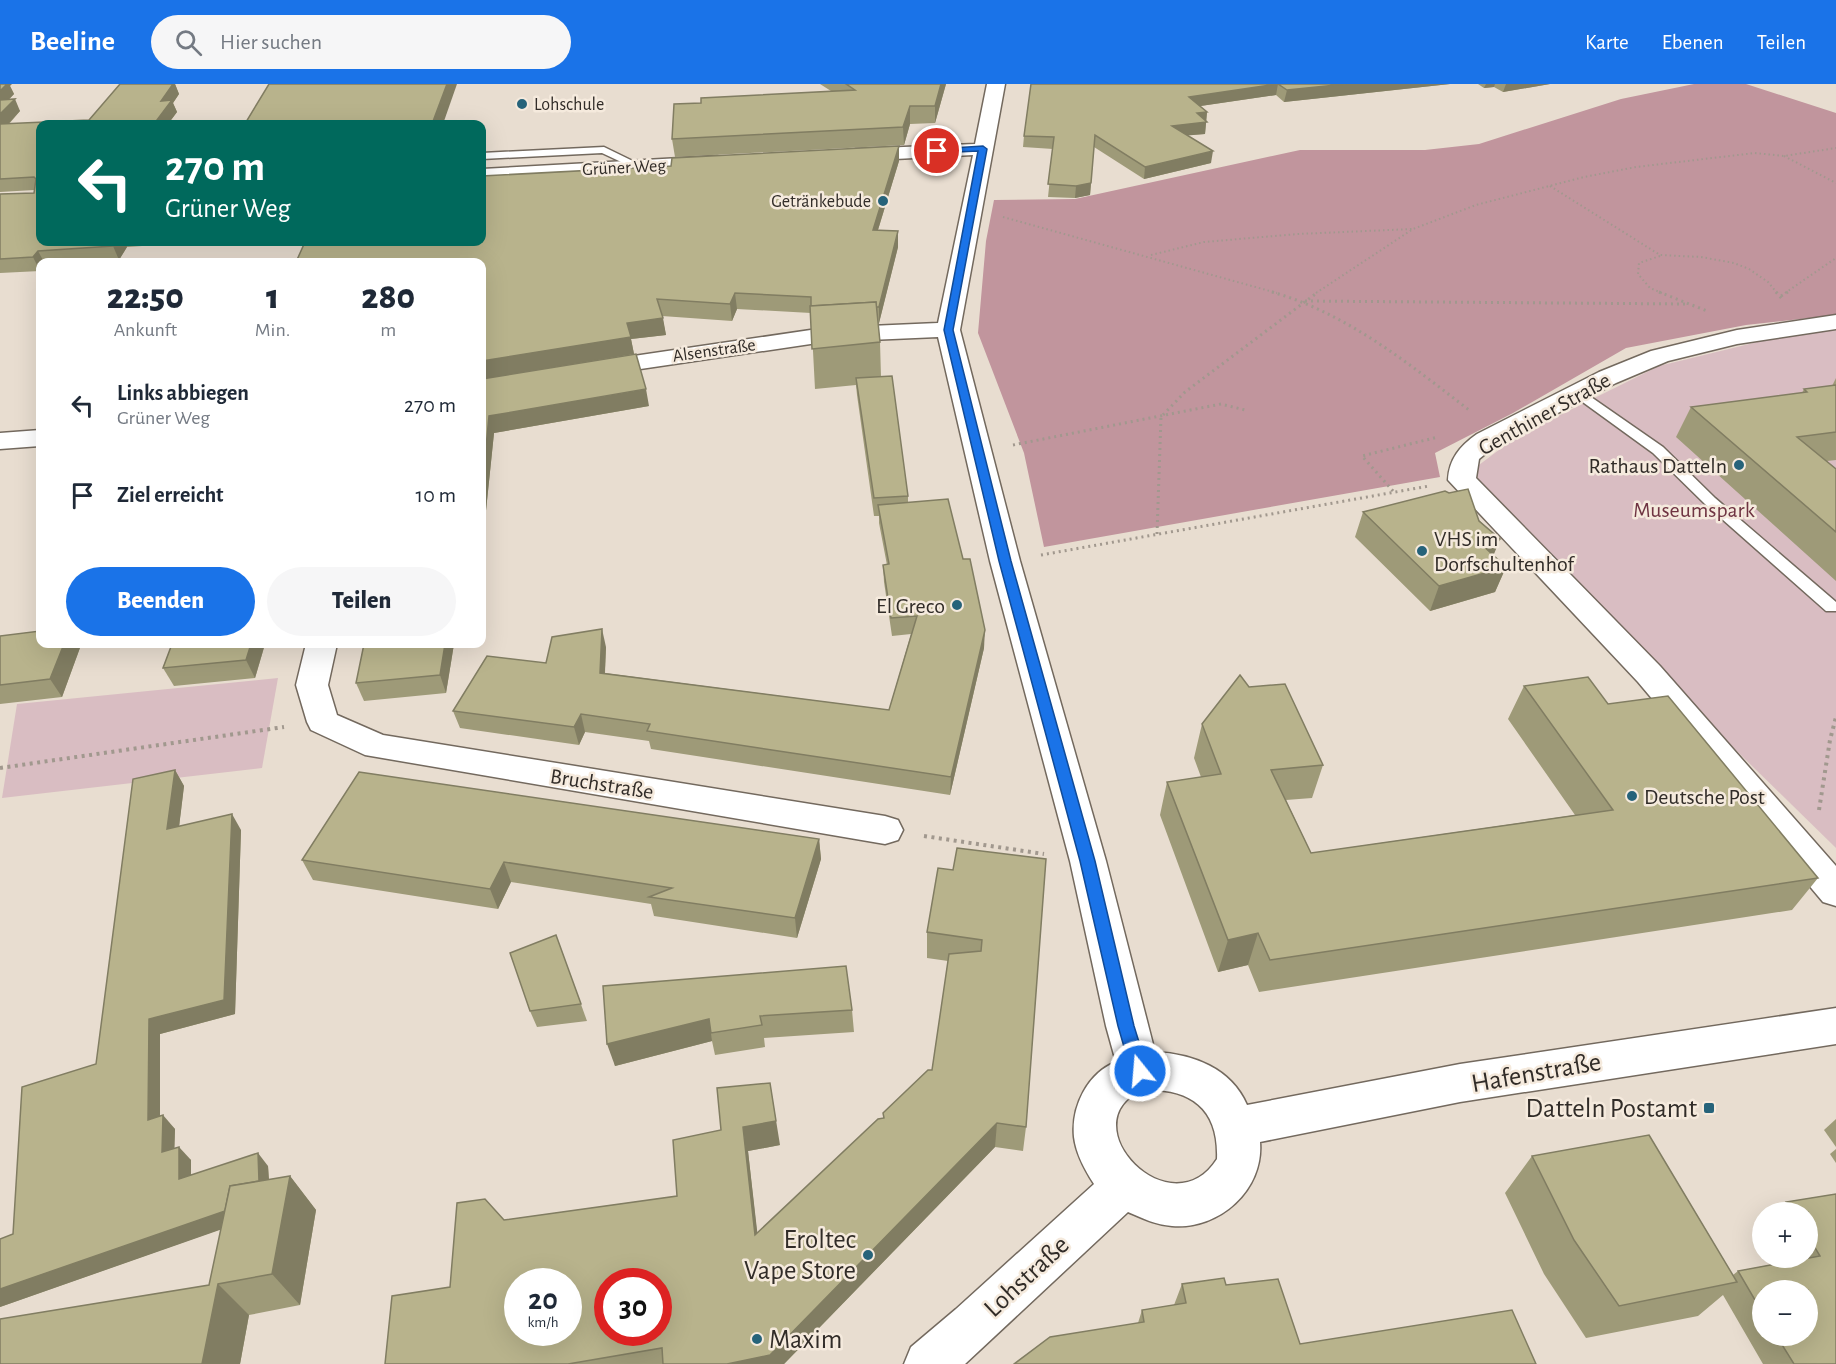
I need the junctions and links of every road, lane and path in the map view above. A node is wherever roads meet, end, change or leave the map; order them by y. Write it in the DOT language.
graph roads {
  1 [pos="996,84"];
  2 [pos="1836,148"];
  3 [pos="983,149"];
  4 [pos="486,156"];
  5 [pos="840,156"];
  6 [pos="1784,156"];
  7 [pos="733,161"];
  8 [pos="638,166"];
  9 [pos="486,175"];
  10 [pos="1836,183"];
  11 [pos="1550,186"];
  12 [pos="969,212"];
  13 [pos="1413,229"];
  14 [pos="1660,255"];
  15 [pos="1150,256"];
  16 [pos="1836,258"];
  17 [pos="1781,296"];
  18 [pos="1304,301"];
  19 [pos="1687,304"];
  20 [pos="1836,322"];
  21 [pos="1793,327"];
  22 [pos="948,330"];
  23 [pos="1768,330"];
  24 [pos="576,372"];
  25 [pos="1578,392"];
  26 [pos="1245,410"];
  27 [pos="1161,417"];
  28 [pos="1508,428"];
  29 [pos="1442,435"];
  30 [pos="36,438"];
  31 [pos="0,441"];
  32 [pos="978,451"];
  33 [pos="1462,480"];
  34 [pos="1394,492"];
  35 [pos="1157,534"];
  36 [pos="1005,561"];
  37 [pos="1832,607"];
  38 [pos="321,648"];
  39 [pos="1836,717"];
  40 [pos="323,722"];
  41 [pos="0,768"];
  42 [pos="885,830"];
  43 [pos="1806,854"];
  44 [pos="1088,861"];
  45 [pos="1836,891"];
  46 [pos="1836,1026"];
  47 [pos="1140,1071"];
  48 [pos="1237,1127"];
  49 [pos="1123,1186"];
  50 [pos="928,1364"];
  1 -- 3 [label="street"];
  2 -- 6 [label="path"];
  3 -- 5 [label="street"];
  3 -- 12 [label="street"];
  4 -- 8 [label="lane"];
  6 -- 10 [label="path"];
  6 -- 11 [label="path"];
  7 -- 8 [label="street, Grüner Weg"];
  8 -- 9 [label="street, Grüner Weg"];
  11 -- 13 [label="path"];
  11 -- 14 [label="path"];
  12 -- 15 [label="path"];
  12 -- 22 [label="street"];
  13 -- 15 [label="path"];
  13 -- 18 [label="path"];
  14 -- 17 [label="path"];
  14 -- 19 [label="path"];
  15 -- 18 [label="path"];
  16 -- 17 [label="path"];
  17 -- 21 [label="path"];
  18 -- 19 [label="path"];
  18 -- 27 [label="path"];
  18 -- 28 [label="path"];
  19 -- 23 [label="path"];
  20 -- 21 [label="street, Genthiner Straße"];
  21 -- 23 [label="street, Genthiner Straße"];
  22 -- 24 [label="street, Alsenstraße"];
  22 -- 32 [label="street"];
  23 -- 25 [label="street, Genthiner Straße"];
  25 -- 28 [label="street, Genthiner Straße"];
  25 -- 37 [label="lane"];
  26 -- 27 [label="path"];
  27 -- 32 [label="path"];
  27 -- 35 [label="path"];
  28 -- 33 [label="street, Genthiner Straße"];
  29 -- 34 [label="path"];
  30 -- 31 [label="street"];
  32 -- 36 [label="street"];
  33 -- 34 [label="path"];
  33 -- 43 [label="street, Genthiner Straße"];
  34 -- 35 [label="path"];
  35 -- 36 [label="path"];
  36 -- 44 [label="street"];
  38 -- 40 [label="street"];
  39 -- 43 [label="path"];
  40 -- 41 [label="path"];
  40 -- 42 [label="street, Bruchstraße"];
  42 -- 44 [label="path"];
  43 -- 45 [label="street, Genthiner Straße"];
  44 -- 47 [label="street"];
  46 -- 48 [label="street, Hafenstraße"];
  47 -- 48 [label="street"];
  47 -- 49 [label="street"];
  48 -- 49 [label="street"];
  49 -- 50 [label="street, Lohstraße"];
}
